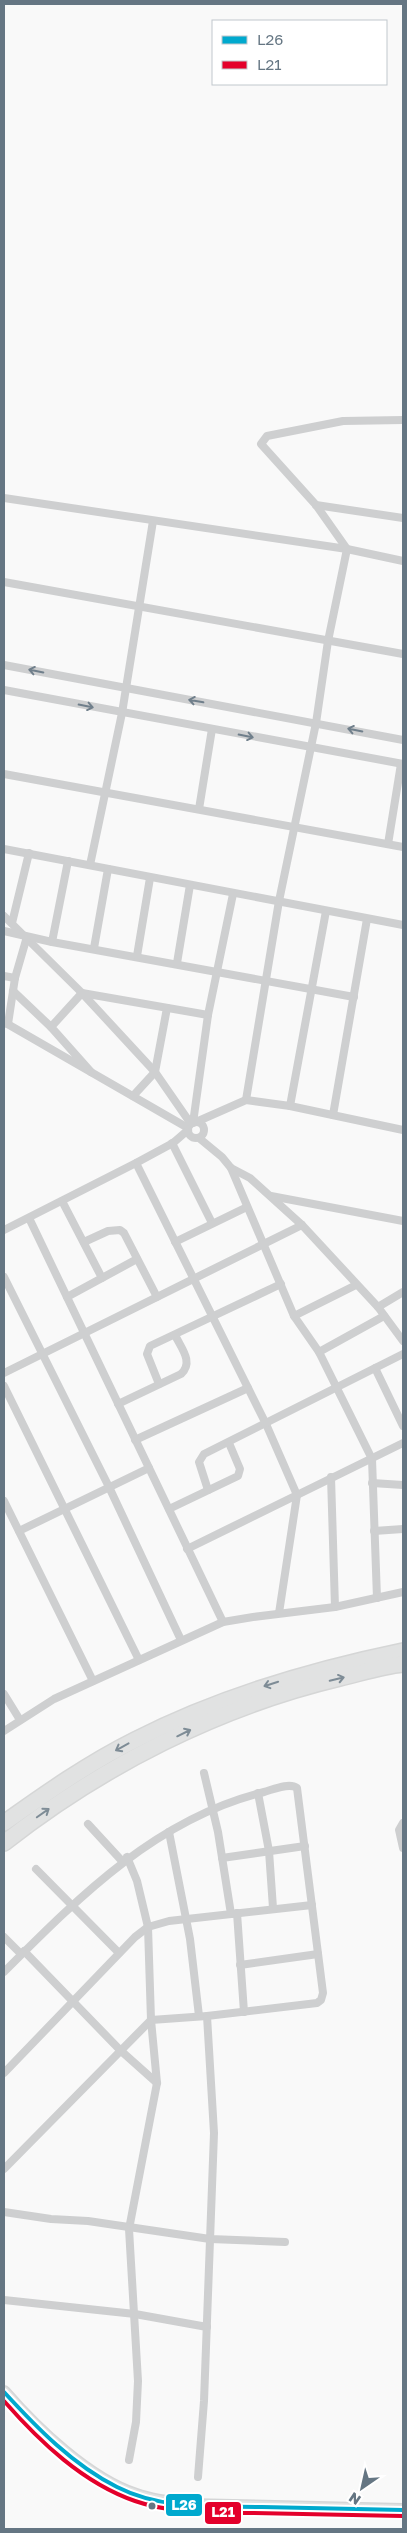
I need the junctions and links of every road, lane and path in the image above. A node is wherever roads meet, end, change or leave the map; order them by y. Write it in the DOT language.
graph roads {
  1 [pos="403,420"];
  2 [pos="4,498"];
  3 [pos="316,505"];
  4 [pos="403,518"];
  5 [pos="153,521"];
  6 [pos="346,549"];
  7 [pos="403,561"];
  8 [pos="4,582"];
  9 [pos="139,608"];
  10 [pos="328,641"];
  11 [pos="403,654"];
  12 [pos="4,665"];
  13 [pos="126,689"];
  14 [pos="4,690"];
  15 [pos="122,712"];
  16 [pos="316,723"];
  17 [pos="212,729"];
  18 [pos="403,740"];
  19 [pos="310,748"];
  20 [pos="402,764"];
  21 [pos="4,774"];
  22 [pos="105,793"];
  23 [pos="198,810"];
  24 [pos="293,826"];
  25 [pos="388,844"];
  26 [pos="403,848"];
  27 [pos="4,849"];
  28 [pos="29,853"];
  29 [pos="68,861"];
  30 [pos="90,865"];
  31 [pos="108,869"];
  32 [pos="150,878"];
  33 [pos="190,885"];
  34 [pos="233,894"];
  35 [pos="279,900"];
  36 [pos="326,911"];
  37 [pos="4,916"];
  38 [pos="367,919"];
  39 [pos="12,924"];
  40 [pos="403,925"];
  41 [pos="4,931"];
  42 [pos="20,934"];
  43 [pos="26,940"];
  44 [pos="52,942"];
  45 [pos="94,948"];
  46 [pos="137,956"];
  47 [pos="177,963"];
  48 [pos="217,971"];
  49 [pos="4,976"];
  50 [pos="15,978"];
  51 [pos="266,980"];
  52 [pos="310,988"];
  53 [pos="13,991"];
  54 [pos="82,993"];
  55 [pos="354,997"];
  56 [pos="167,1008"];
  57 [pos="208,1016"];
  58 [pos="6,1023"];
  59 [pos="51,1027"];
  60 [pos="91,1072"];
  61 [pos="155,1072"];
  62 [pos="133,1096"];
  63 [pos="246,1100"];
  64 [pos="290,1106"];
  65 [pos="216,1112"];
  66 [pos="333,1115"];
  67 [pos="191,1125"];
  68 [pos="403,1130"];
  69 [pos="200,1134"];
  70 [pos="172,1143"];
  71 [pos="136,1163"];
  72 [pos="231,1168"];
  73 [pos="269,1195"];
  74 [pos="62,1201"];
  75 [pos="247,1207"];
  76 [pos="29,1218"];
  77 [pos="403,1221"];
  78 [pos="212,1223"];
  79 [pos="302,1225"];
  80 [pos="4,1230"];
  81 [pos="84,1242"];
  82 [pos="175,1242"];
  83 [pos="263,1245"];
  84 [pos="137,1259"];
  85 [pos="4,1277"];
  86 [pos="102,1278"];
  87 [pos="194,1279"];
  88 [pos="281,1284"];
  89 [pos="356,1285"];
  90 [pos="403,1292"];
  91 [pos="67,1297"];
  92 [pos="157,1298"];
  93 [pos="378,1307"];
  94 [pos="294,1316"];
  95 [pos="384,1316"];
  96 [pos="212,1317"];
  97 [pos="84,1333"];
  98 [pos="175,1335"];
  99 [pos="403,1340"];
  100 [pos="319,1352"];
  101 [pos="43,1354"];
  102 [pos="403,1354"];
  103 [pos="376,1368"];
  104 [pos="4,1374"];
  105 [pos="159,1384"];
  106 [pos="4,1386"];
  107 [pos="337,1387"];
  108 [pos="248,1388"];
  109 [pos="118,1404"];
  110 [pos="266,1424"];
  111 [pos="403,1426"];
  112 [pos="135,1440"];
  113 [pos="229,1443"];
  114 [pos="403,1443"];
  115 [pos="372,1459"];
  116 [pos="149,1468"];
  117 [pos="331,1477"];
  118 [pos="372,1484"];
  119 [pos="403,1485"];
  120 [pos="109,1487"];
  121 [pos="208,1490"];
  122 [pos="297,1495"];
  123 [pos="4,1501"];
  124 [pos="64,1508"];
  125 [pos="169,1509"];
  126 [pos="403,1530"];
  127 [pos="19,1531"];
  128 [pos="374,1531"];
  129 [pos="188,1548"];
  130 [pos="403,1592"];
  131 [pos="377,1598"];
  132 [pos="335,1607"];
  133 [pos="279,1613"];
  134 [pos="223,1622"];
  135 [pos="181,1640"];
  136 [pos="403,1651"];
  137 [pos="139,1660"];
  138 [pos="403,1664"];
  139 [pos="93,1680"];
  140 [pos="4,1694"];
  141 [pos="20,1720"];
  142 [pos="4,1731"];
  143 [pos="204,1773"];
  144 [pos="258,1793"];
  145 [pos="211,1810"];
  146 [pos="4,1823"];
  147 [pos="403,1823"];
  148 [pos="88,1824"];
  149 [pos="169,1832"];
  150 [pos="4,1843"];
  151 [pos="305,1846"];
  152 [pos="403,1848"];
  153 [pos="269,1850"];
  154 [pos="222,1858"];
  155 [pos="125,1859"];
  156 [pos="36,1869"];
  157 [pos="312,1905"];
  158 [pos="71,1906"];
  159 [pos="273,1908"];
  160 [pos="234,1914"];
  161 [pos="186,1920"];
  162 [pos="148,1927"];
  163 [pos="4,1937"];
  164 [pos="23,1953"];
  165 [pos="119,1954"];
  166 [pos="318,1954"];
  167 [pos="240,1965"];
  168 [pos="4,1972"];
  169 [pos="72,2002"];
  170 [pos="244,2012"];
  171 [pos="203,2016"];
  172 [pos="151,2020"];
  173 [pos="120,2050"];
  174 [pos="4,2073"];
  175 [pos="157,2083"];
  176 [pos="4,2169"];
  177 [pos="4,2212"];
  178 [pos="129,2229"];
  179 [pos="210,2239"];
  180 [pos="285,2242"];
  181 [pos="4,2300"];
  182 [pos="135,2314"];
  183 [pos="207,2327"];
  184 [pos="4,2392"];
  185 [pos="130,2460"];
  186 [pos="198,2477"];
  187 [pos="403,2510"];
  1 -- 3 [label="street"];
  2 -- 5 [label="street"];
  3 -- 4 [label="street"];
  3 -- 6 [label="street"];
  5 -- 6 [label="street"];
  5 -- 9 [label="street"];
  6 -- 7 [label="street"];
  6 -- 10 [label="street"];
  8 -- 9 [label="street"];
  9 -- 10 [label="street"];
  9 -- 13 [label="street"];
  10 -- 11 [label="street"];
  10 -- 16 [label="street"];
  13 -- 12 [label="street, one-way"];
  13 -- 15 [label="street"];
  16 -- 13 [label="street, one-way"];
  14 -- 15 [label="street, one-way"];
  15 -- 17 [label="street"];
  15 -- 22 [label="street"];
  18 -- 16 [label="street, one-way"];
  16 -- 19 [label="street"];
  17 -- 19 [label="street, one-way"];
  17 -- 23 [label="street"];
  19 -- 20 [label="street"];
  19 -- 24 [label="street"];
  20 -- 25 [label="street"];
  21 -- 22 [label="street"];
  22 -- 23 [label="street"];
  22 -- 30 [label="street"];
  23 -- 24 [label="street"];
  24 -- 25 [label="street"];
  24 -- 35 [label="street"];
  25 -- 26 [label="street"];
  27 -- 28 [label="street"];
  28 -- 29 [label="street"];
  28 -- 39 [label="street"];
  29 -- 30 [label="street"];
  29 -- 44 [label="street"];
  30 -- 31 [label="street"];
  31 -- 32 [label="street"];
  31 -- 45 [label="street"];
  32 -- 33 [label="street"];
  32 -- 46 [label="street"];
  33 -- 34 [label="street"];
  33 -- 47 [label="street"];
  34 -- 35 [label="street"];
  34 -- 48 [label="street"];
  35 -- 36 [label="street"];
  35 -- 51 [label="street"];
  36 -- 38 [label="street"];
  36 -- 52 [label="street"];
  37 -- 39 [label="street"];
  38 -- 40 [label="street"];
  38 -- 55 [label="street"];
  39 -- 42 [label="street"];
  41 -- 42 [label="street"];
  42 -- 43 [label="street"];
  42 -- 44 [label="street"];
  43 -- 50 [label="street"];
  43 -- 54 [label="street"];
  44 -- 45 [label="street"];
  45 -- 46 [label="street"];
  46 -- 47 [label="street"];
  47 -- 48 [label="street"];
  48 -- 51 [label="street"];
  48 -- 57 [label="street"];
  49 -- 50 [label="street"];
  50 -- 53 [label="street"];
  51 -- 52 [label="street"];
  51 -- 63 [label="street"];
  52 -- 55 [label="street"];
  52 -- 64 [label="street"];
  53 -- 58 [label="street"];
  53 -- 59 [label="street"];
  54 -- 56 [label="street"];
  54 -- 59 [label="street"];
  54 -- 61 [label="street"];
  55 -- 66 [label="street"];
  56 -- 57 [label="street"];
  56 -- 61 [label="street"];
  57 -- 67 [label="street"];
  58 -- 60 [label="street"];
  59 -- 60 [label="street"];
  60 -- 62 [label="street"];
  61 -- 62 [label="street"];
  61 -- 67 [label="street"];
  62 -- 67 [label="street"];
  63 -- 64 [label="street"];
  63 -- 65 [label="street"];
  64 -- 66 [label="street"];
  65 -- 67 [label="street"];
  65 -- 69 [label="street"];
  66 -- 68 [label="street"];
  67 -- 69 [label="street"];
  67 -- 69 [label="street"];
  67 -- 70 [label="street"];
  69 -- 70 [label="street"];
  69 -- 72 [label="street"];
  70 -- 71 [label="street"];
  70 -- 78 [label="street"];
  71 -- 74 [label="street"];
  71 -- 82 [label="street"];
  72 -- 73 [label="street"];
  72 -- 75 [label="street"];
  73 -- 77 [label="street"];
  73 -- 79 [label="street"];
  74 -- 76 [label="street"];
  74 -- 81 [label="street"];
  75 -- 78 [label="street"];
  75 -- 83 [label="street"];
  76 -- 80 [label="street"];
  76 -- 91 [label="street"];
  78 -- 82 [label="street"];
  79 -- 83 [label="street"];
  79 -- 89 [label="street"];
  81 -- 84 [label="street"];
  81 -- 86 [label="street"];
  82 -- 87 [label="street"];
  83 -- 87 [label="street"];
  83 -- 88 [label="street"];
  84 -- 86 [label="street"];
  84 -- 92 [label="street"];
  85 -- 101 [label="street"];
  86 -- 91 [label="street"];
  87 -- 92 [label="street"];
  87 -- 96 [label="street"];
  88 -- 94 [label="street"];
  88 -- 96 [label="street"];
  89 -- 93 [label="street"];
  89 -- 94 [label="street"];
  90 -- 93 [label="street"];
  91 -- 97 [label="street"];
  92 -- 97 [label="street"];
  93 -- 95 [label="street"];
  94 -- 100 [label="street"];
  95 -- 99 [label="street"];
  95 -- 100 [label="street"];
  96 -- 98 [label="street"];
  96 -- 108 [label="street"];
  97 -- 101 [label="street"];
  97 -- 109 [label="street"];
  98 -- 105 [label="street"];
  98 -- 105 [label="street"];
  100 -- 107 [label="street"];
  101 -- 104 [label="street"];
  101 -- 120 [label="street"];
  102 -- 103 [label="street"];
  103 -- 107 [label="street"];
  103 -- 111 [label="street"];
  105 -- 109 [label="street"];
  106 -- 124 [label="street"];
  107 -- 110 [label="street"];
  107 -- 115 [label="street"];
  108 -- 110 [label="street"];
  108 -- 112 [label="street"];
  109 -- 112 [label="street"];
  110 -- 113 [label="street"];
  110 -- 122 [label="street"];
  112 -- 116 [label="street"];
  113 -- 121 [label="street"];
  113 -- 121 [label="street"];
  114 -- 115 [label="street"];
  115 -- 117 [label="street"];
  115 -- 118 [label="street"];
  116 -- 120 [label="street"];
  116 -- 125 [label="street"];
  117 -- 122 [label="street"];
  117 -- 132 [label="street"];
  118 -- 119 [label="street"];
  118 -- 128 [label="street"];
  120 -- 124 [label="street"];
  120 -- 135 [label="street"];
  121 -- 125 [label="street"];
  122 -- 129 [label="street"];
  122 -- 133 [label="street"];
  123 -- 127 [label="street"];
  124 -- 127 [label="street"];
  124 -- 137 [label="street"];
  125 -- 129 [label="street"];
  126 -- 128 [label="street"];
  127 -- 139 [label="street"];
  128 -- 131 [label="street"];
  129 -- 134 [label="street"];
  130 -- 131 [label="street"];
  131 -- 132 [label="street"];
  132 -- 133 [label="street"];
  133 -- 134 [label="street"];
  134 -- 135 [label="street"];
  135 -- 137 [label="street"];
  136 -- 146 [label="highway, one-way"];
  137 -- 139 [label="street"];
  150 -- 138 [label="highway, one-way"];
  139 -- 141 [label="street"];
  140 -- 141 [label="street"];
  141 -- 142 [label="street"];
  143 -- 145 [label="street"];
  144 -- 145 [label="street"];
  144 -- 151 [label="street"];
  144 -- 153 [label="street"];
  145 -- 149 [label="street"];
  145 -- 154 [label="street"];
  147 -- 152 [label="street"];
  148 -- 155 [label="street"];
  149 -- 155 [label="street"];
  149 -- 161 [label="street"];
  151 -- 153 [label="street"];
  151 -- 157 [label="street"];
  153 -- 154 [label="street"];
  153 -- 159 [label="street"];
  154 -- 160 [label="street"];
  155 -- 158 [label="street"];
  155 -- 162 [label="street"];
  156 -- 158 [label="street"];
  157 -- 159 [label="street"];
  157 -- 166 [label="street"];
  158 -- 164 [label="street"];
  158 -- 165 [label="street"];
  159 -- 160 [label="street"];
  160 -- 161 [label="street"];
  160 -- 167 [label="street"];
  161 -- 162 [label="street"];
  161 -- 171 [label="street"];
  162 -- 165 [label="street"];
  162 -- 172 [label="street"];
  163 -- 164 [label="street"];
  164 -- 168 [label="street"];
  164 -- 169 [label="street"];
  165 -- 169 [label="street"];
  166 -- 167 [label="street"];
  166 -- 170 [label="street"];
  167 -- 170 [label="street"];
  169 -- 173 [label="street"];
  169 -- 174 [label="street"];
  170 -- 171 [label="street"];
  171 -- 172 [label="street"];
  171 -- 179 [label="street"];
  172 -- 173 [label="street"];
  172 -- 175 [label="street"];
  173 -- 175 [label="street"];
  173 -- 176 [label="street"];
  175 -- 178 [label="street"];
  177 -- 178 [label="street"];
  178 -- 179 [label="street"];
  178 -- 182 [label="street"];
  179 -- 180 [label="street"];
  179 -- 183 [label="street"];
  181 -- 182 [label="street"];
  182 -- 183 [label="street"];
  182 -- 185 [label="street"];
  183 -- 186 [label="street"];
  184 -- 187 [label="street"];
}
